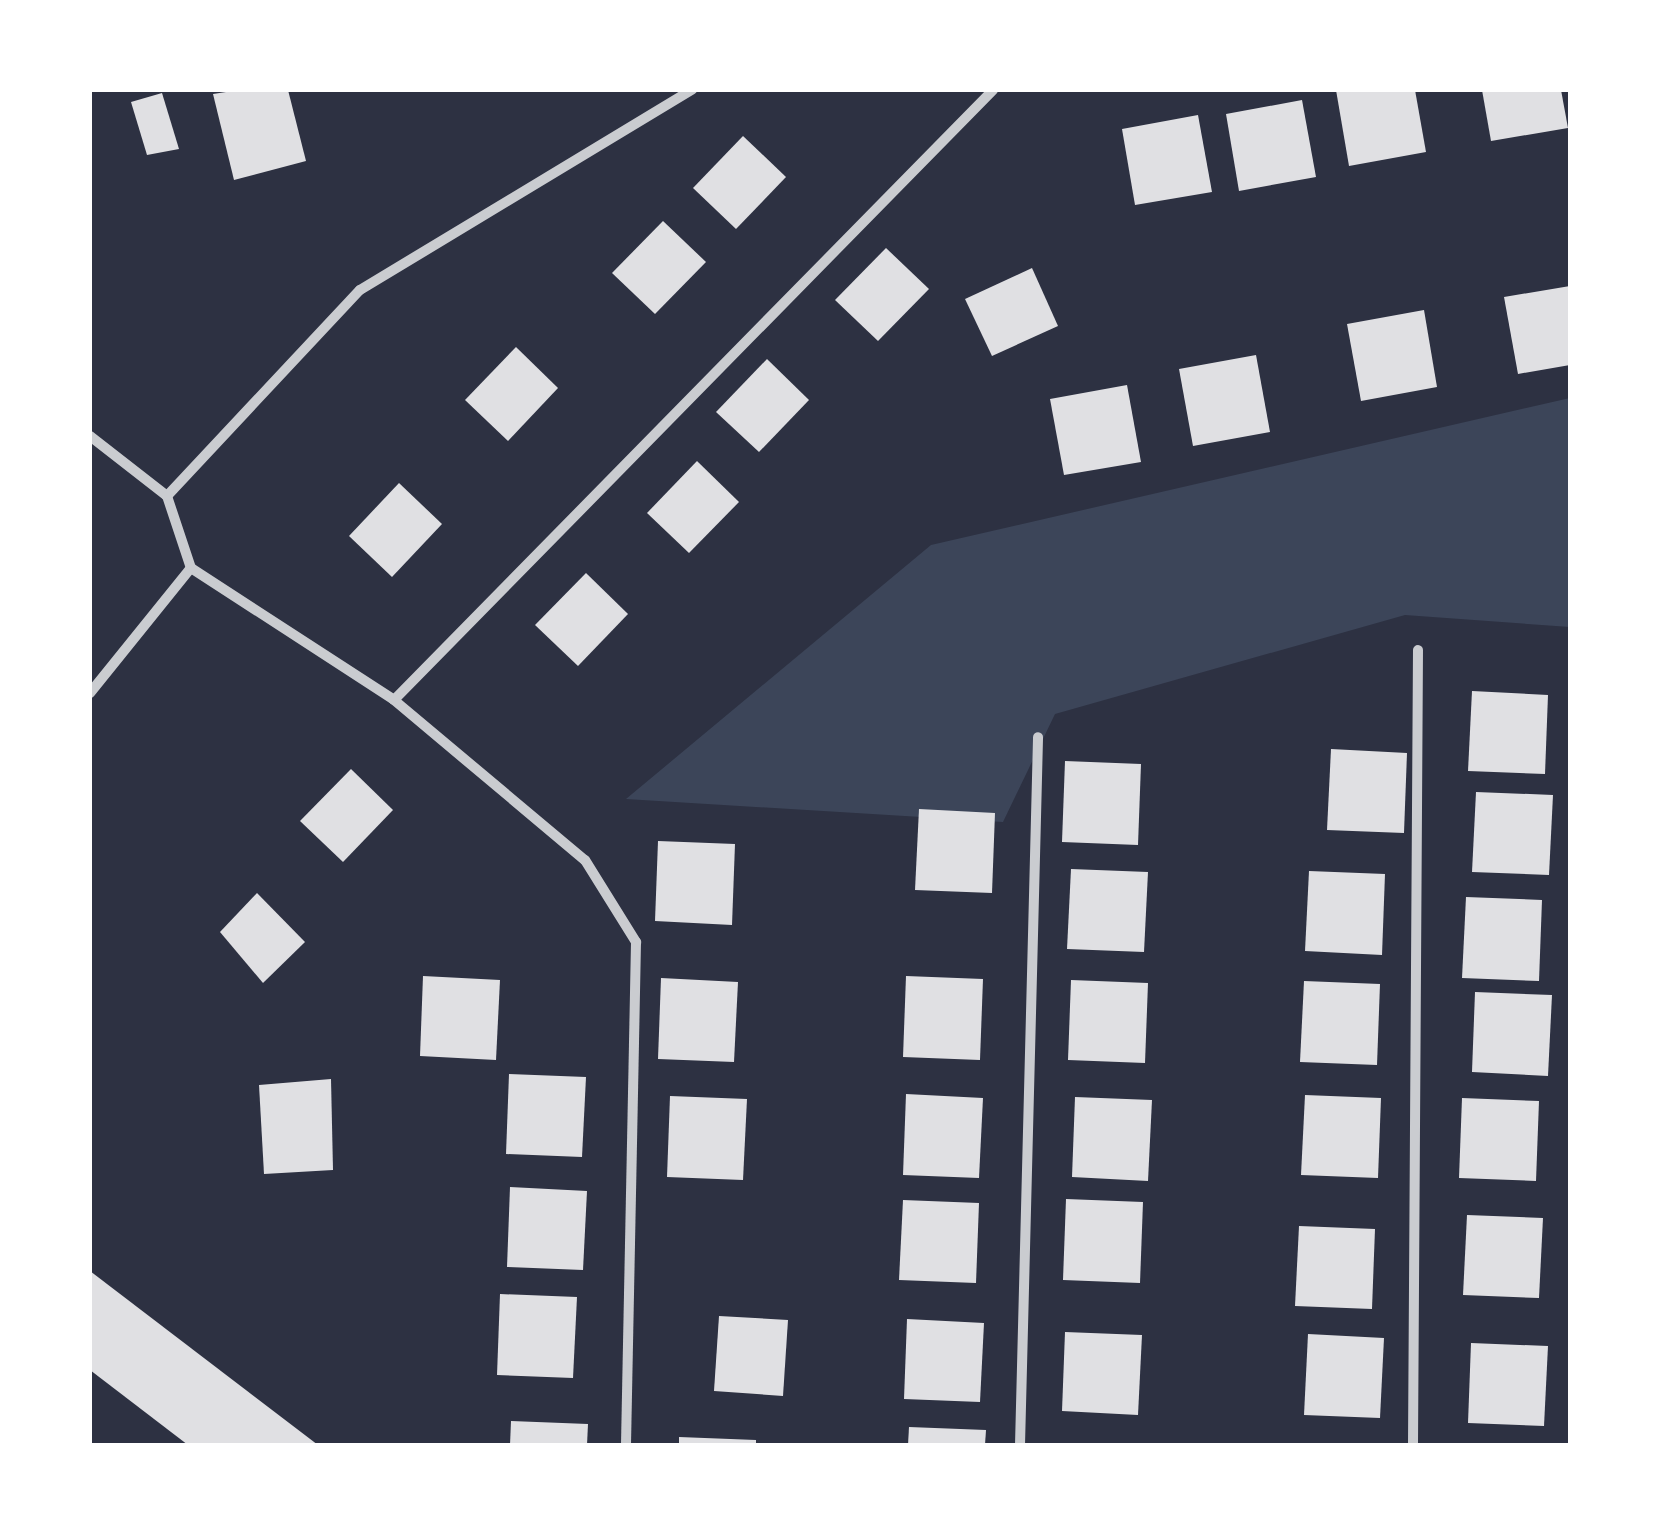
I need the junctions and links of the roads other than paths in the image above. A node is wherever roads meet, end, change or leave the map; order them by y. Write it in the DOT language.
graph roads {
  1 [pos="692,90"];
  2 [pos="993,90"];
  3 [pos="90,436"];
  4 [pos="167,496"];
  5 [pos="191,568"];
  6 [pos="1418,650"];
  7 [pos="90,692"];
  8 [pos="394,700"];
  9 [pos="1038,737"];
  10 [pos="626,1445"];
  11 [pos="1020,1445"];
  12 [pos="1413,1445"];
  1 -- 4 [label="street"];
  2 -- 8 [label="street"];
  3 -- 4 [label="street"];
  4 -- 5 [label="street"];
  5 -- 7 [label="street"];
  5 -- 8 [label="street"];
  6 -- 12 [label="street"];
  8 -- 10 [label="street"];
  9 -- 11 [label="street"];
}
